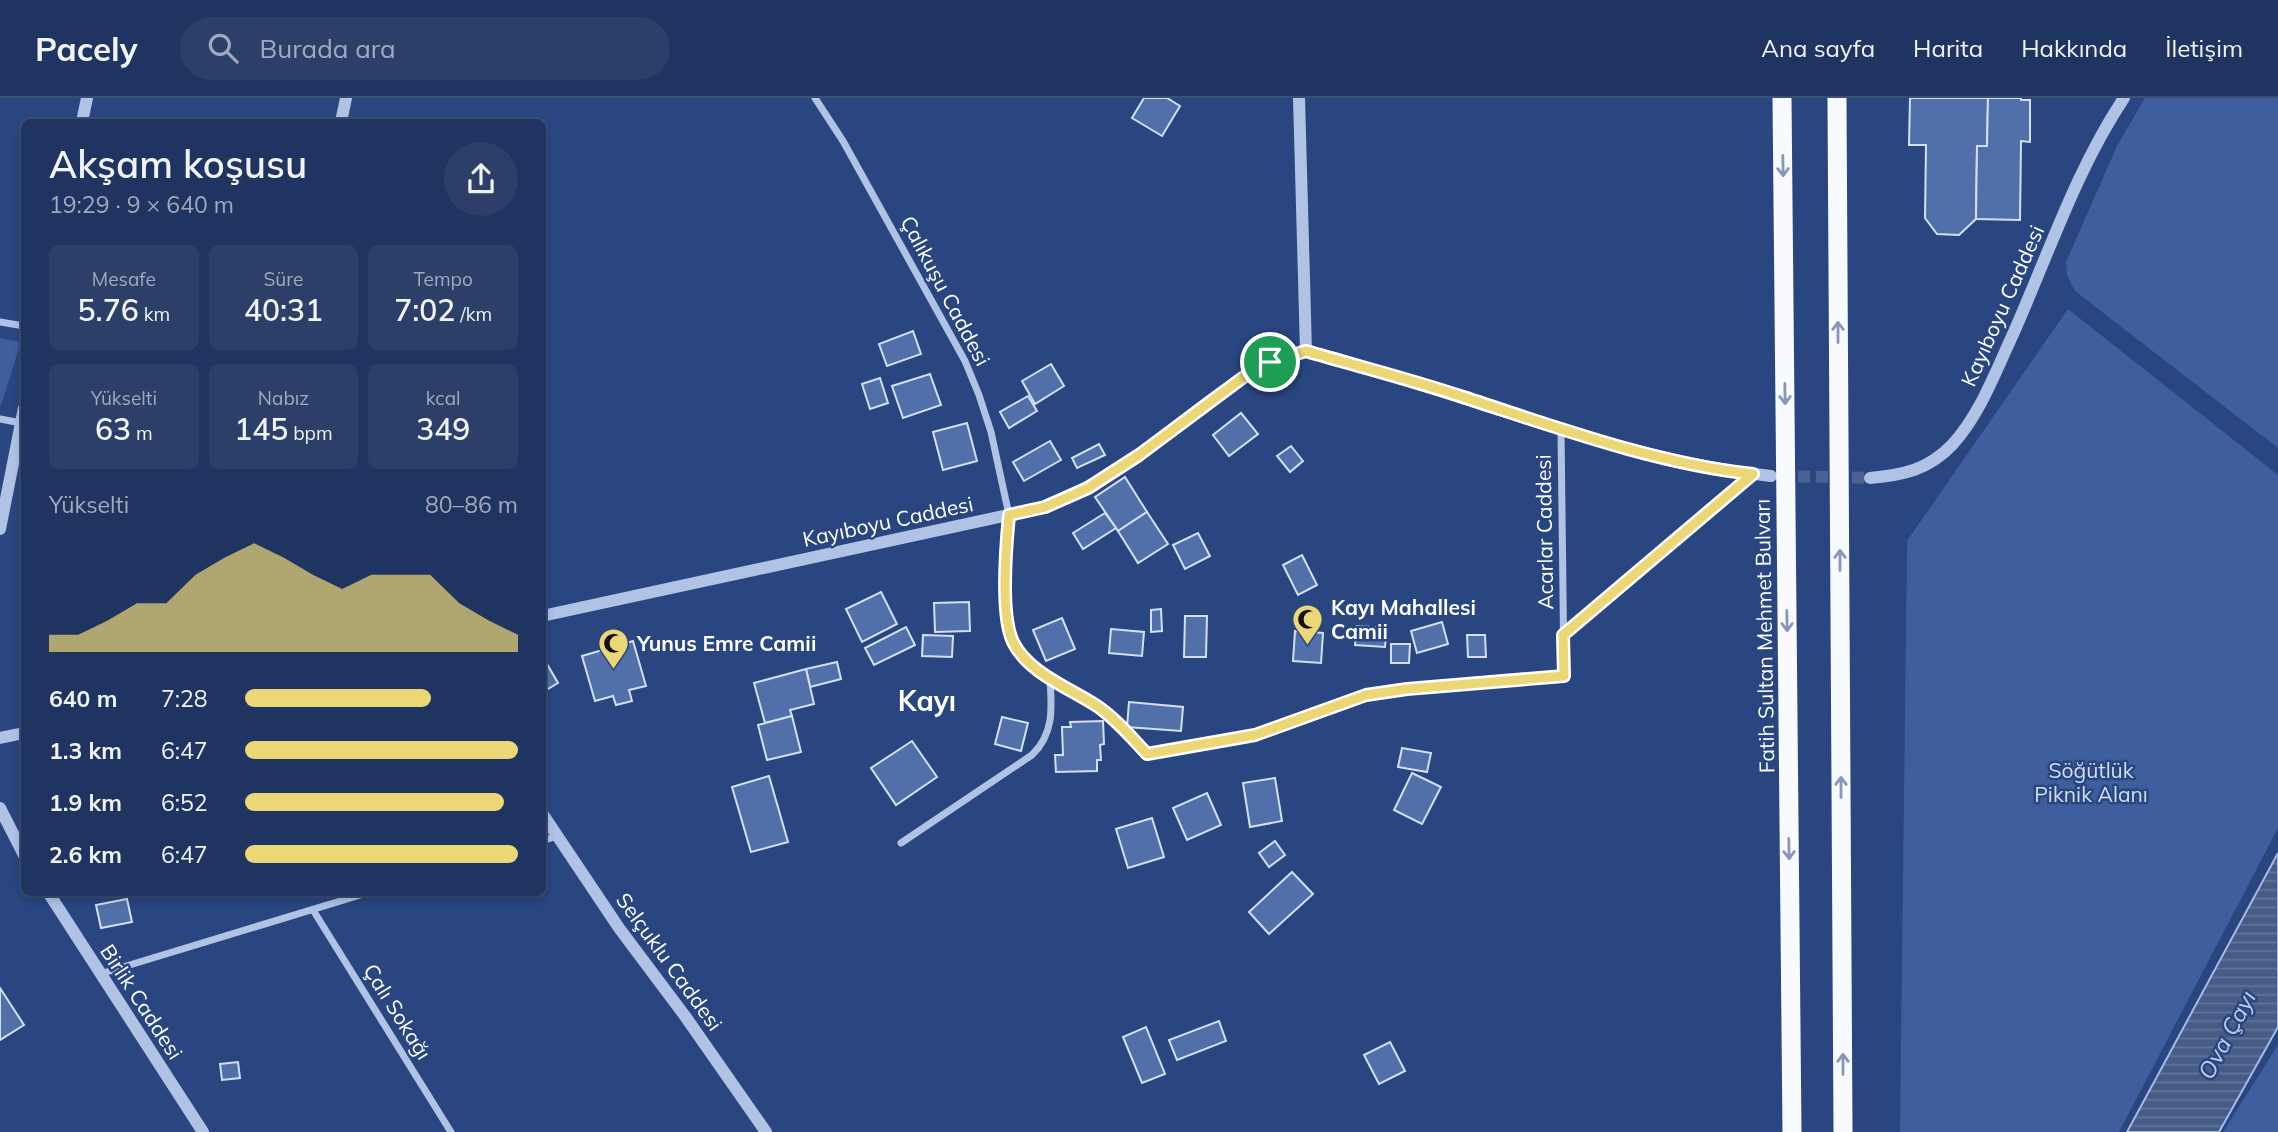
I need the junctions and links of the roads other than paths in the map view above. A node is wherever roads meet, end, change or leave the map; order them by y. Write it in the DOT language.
graph roads {
  1 [pos="87,98"];
  2 [pos="346,98"];
  3 [pos="816,98"];
  4 [pos="1299,98"];
  5 [pos="1782,98"];
  6 [pos="1837,98"];
  7 [pos="2124,98"];
  8 [pos="83,119"];
  9 [pos="342,119"];
  10 [pos="0,322"];
  11 [pos="21,326"];
  12 [pos="1306,351"];
  13 [pos="0,419"];
  14 [pos="21,424"];
  15 [pos="21,429"];
  16 [pos="1561,430"];
  17 [pos="1753,474"];
  18 [pos="1771,476"];
  19 [pos="1870,478"];
  20 [pos="1009,515"];
  21 [pos="0,529"];
  22 [pos="546,615"];
  23 [pos="1563,635"];
  24 [pos="1050,680"];
  25 [pos="21,734"];
  26 [pos="0,738"];
  27 [pos="1147,754"];
  28 [pos="0,808"];
  29 [pos="546,819"];
  30 [pos="557,836"];
  31 [pos="546,840"];
  32 [pos="901,843"];
  33 [pos="21,849"];
  34 [pos="51,896"];
  35 [pos="357,896"];
  36 [pos="313,910"];
  37 [pos="100,974"];
  38 [pos="203,1132"];
  39 [pos="451,1132"];
  40 [pos="766,1132"];
  41 [pos="1792,1132"];
  42 [pos="1843,1132"];
  1 -- 8 [label="street"];
  2 -- 9 [label="street"];
  3 -- 20 [label="street, Çalıkuşu Caddesi"];
  4 -- 12 [label="street"];
  5 -- 41 [label="highway, Fatih Sultan Mehmet Bulvarı, one-way"];
  42 -- 6 [label="highway, one-way"];
  7 -- 19 [label="street, Kayıboyu Caddesi"];
  10 -- 11 [label="street"];
  12 -- 16 [label="street"];
  12 -- 20 [label="street, Kayıboyu Caddesi"];
  13 -- 14 [label="street"];
  15 -- 21 [label="street"];
  16 -- 17 [label="street"];
  16 -- 23 [label="street, Acarlar Caddesi"];
  17 -- 18 [label="street"];
  17 -- 23 [label="street"];
  20 -- 22 [label="street, Kayıboyu Caddesi"];
  20 -- 24 [label="street, Çalıkuşu Caddesi"];
  23 -- 27 [label="street, Acarlar Caddesi"];
  24 -- 27 [label="street, Çalıkuşu Caddesi"];
  24 -- 32 [label="street"];
  25 -- 26 [label="street"];
  28 -- 33 [label="street"];
  29 -- 30 [label="street, Selçuklu Caddesi"];
  30 -- 31 [label="street"];
  30 -- 40 [label="street, Selçuklu Caddesi"];
  34 -- 37 [label="street, Birlik Caddesi"];
  35 -- 36 [label="street"];
  36 -- 37 [label="street"];
  36 -- 39 [label="street, Çalı Sokağı"];
  37 -- 38 [label="street, Birlik Caddesi"];
}
